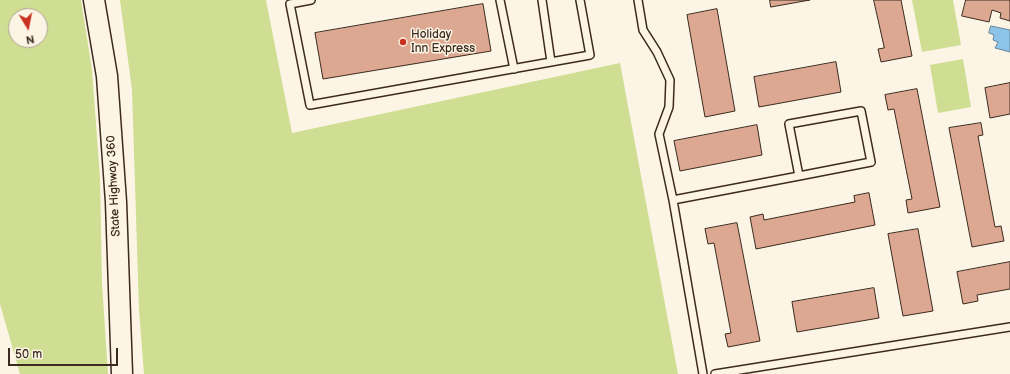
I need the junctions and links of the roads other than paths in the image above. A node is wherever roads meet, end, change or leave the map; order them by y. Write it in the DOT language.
graph roads {
  1 [pos="94,0"];
  2 [pos="311,0"];
  3 [pos="500,0"];
  4 [pos="542,0"];
  5 [pos="580,0"];
  6 [pos="638,0"];
  7 [pos="290,2"];
  8 [pos="551,62"];
  9 [pos="514,69"];
  10 [pos="799,176"];
  11 [pos="673,200"];
  12 [pos="1010,327"];
  13 [pos="122,374"];
  14 [pos="703,374"];
  15 [pos="715,374"];
  1 -- 13 [label="main road, State Highway 360"];
  2 -- 7 [label="lane"];
  3 -- 9 [label="lane"];
  4 -- 8 [label="lane"];
  5 -- 8 [label="lane"];
  6 -- 11 [label="lane"];
  7 -- 9 [label="lane"];
  8 -- 9 [label="lane"];
  10 -- 10 [label="lane"];
  10 -- 11 [label="lane"];
  11 -- 14 [label="lane"];
  12 -- 15 [label="lane"];
}
